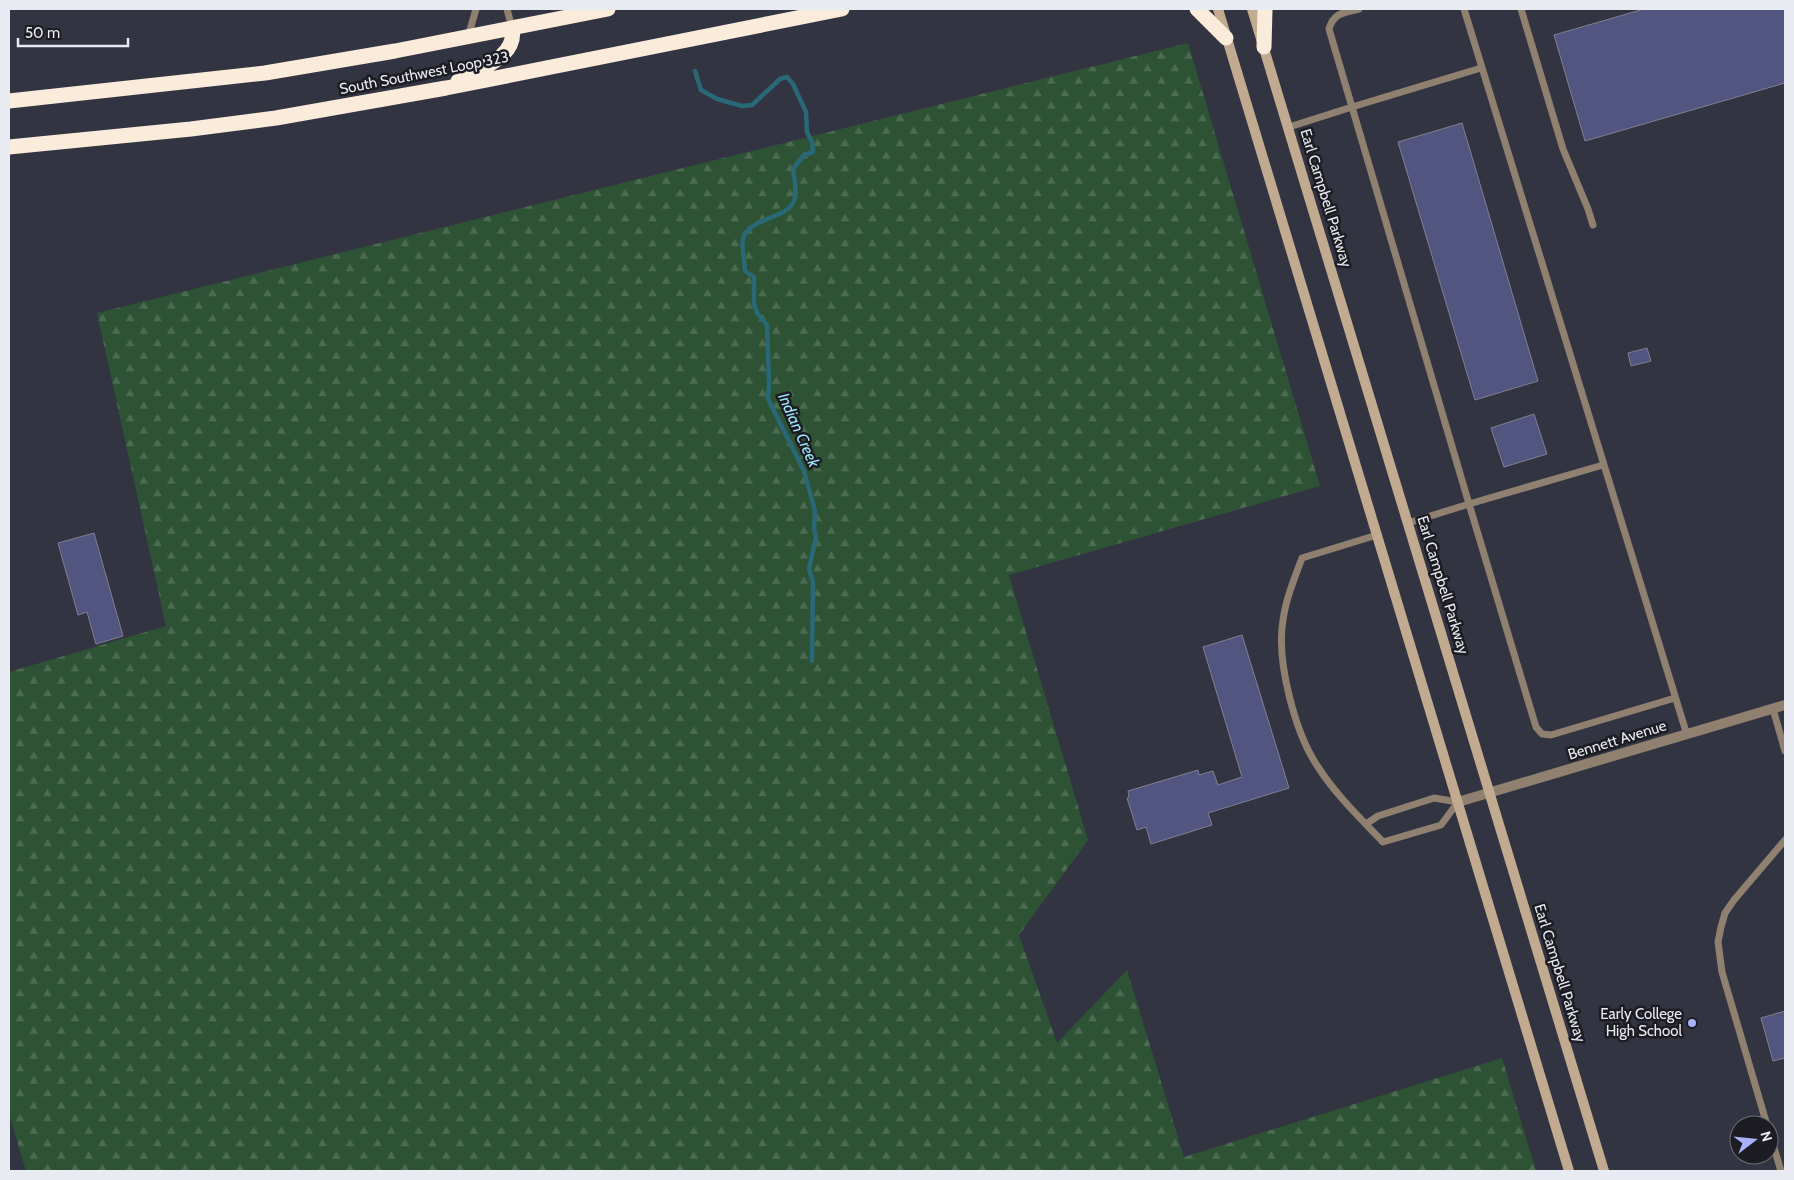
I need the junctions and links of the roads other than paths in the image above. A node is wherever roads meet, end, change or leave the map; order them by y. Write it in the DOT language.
graph roads {
  1 [pos="476,9"];
  2 [pos="508,9"];
  3 [pos="608,9"];
  4 [pos="842,9"];
  5 [pos="1197,9"];
  6 [pos="1218,9"];
  7 [pos="1252,9"];
  8 [pos="1265,9"];
  9 [pos="1359,9"];
  10 [pos="1464,9"];
  11 [pos="1521,9"];
  12 [pos="512,28"];
  13 [pos="468,37"];
  14 [pos="1226,38"];
  15 [pos="1264,47"];
  16 [pos="1481,68"];
  17 [pos="446,88"];
  18 [pos="9,101"];
  19 [pos="1352,107"];
  20 [pos="1289,127"];
  21 [pos="9,147"];
  22 [pos="1593,225"];
  23 [pos="1603,464"];
  24 [pos="1469,504"];
  25 [pos="1408,522"];
  26 [pos="1377,535"];
  27 [pos="1675,698"];
  28 [pos="1785,705"];
  29 [pos="1773,709"];
  30 [pos="1686,735"];
  31 [pos="1785,751"];
  32 [pos="1490,793"];
  33 [pos="1458,802"];
  34 [pos="1366,824"];
  35 [pos="1785,840"];
  36 [pos="1764,1115"];
  37 [pos="1569,1171"];
  38 [pos="1604,1171"];
  1 -- 13 [label="lane"];
  2 -- 12 [label="lane"];
  3 -- 12 [label="highway, South Southwest Loop 323"];
  4 -- 17 [label="highway, South Southwest Loop 323"];
  5 -- 14 [label="highway"];
  6 -- 14 [label="main road"];
  7 -- 15 [label="main road, Earl Campbell Parkway"];
  8 -- 15 [label="highway"];
  9 -- 19 [label="lane"];
  10 -- 16 [label="lane"];
  11 -- 22 [label="lane"];
  12 -- 13 [label="highway, South Southwest Loop 323"];
  12 -- 17 [label="highway"];
  13 -- 18 [label="highway, South Southwest Loop 323"];
  14 -- 26 [label="main road"];
  15 -- 20 [label="main road, Earl Campbell Parkway"];
  16 -- 19 [label="lane"];
  16 -- 23 [label="lane"];
  17 -- 21 [label="highway, South Southwest Loop 323"];
  19 -- 20 [label="lane"];
  19 -- 24 [label="lane"];
  20 -- 25 [label="main road, Earl Campbell Parkway"];
  23 -- 24 [label="lane"];
  23 -- 27 [label="lane"];
  24 -- 25 [label="lane"];
  24 -- 27 [label="lane"];
  25 -- 32 [label="main road, Earl Campbell Parkway"];
  26 -- 33 [label="main road"];
  26 -- 34 [label="lane"];
  27 -- 30 [label="lane"];
  28 -- 29 [label="street, Bennett Avenue"];
  29 -- 30 [label="street, Bennett Avenue"];
  29 -- 31 [label="lane"];
  30 -- 32 [label="street, Bennett Avenue"];
  32 -- 33 [label="street, Bennett Avenue"];
  32 -- 38 [label="main road, Earl Campbell Parkway"];
  33 -- 34 [label="lane"];
  33 -- 34 [label="lane"];
  33 -- 37 [label="main road"];
  35 -- 36 [label="lane"];
}
